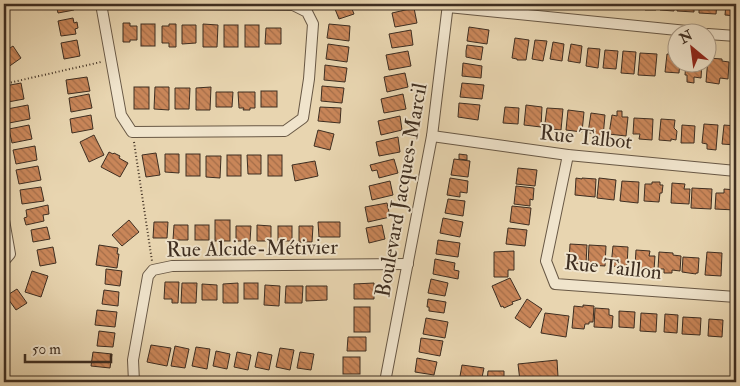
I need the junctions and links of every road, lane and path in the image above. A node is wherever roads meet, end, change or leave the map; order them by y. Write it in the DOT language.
graph roads {
  1 [pos="101,4"];
  2 [pos="448,5"];
  3 [pos="668,29"];
  4 [pos="718,35"];
  5 [pos="736,36"];
  6 [pos="111,60"];
  7 [pos="4,84"];
  8 [pos="132,132"];
  9 [pos="432,136"];
  10 [pos="568,155"];
  11 [pos="736,171"];
  12 [pos="4,220"];
  13 [pos="4,261"];
  14 [pos="408,264"];
  15 [pos="153,270"];
  16 [pos="736,297"];
  17 [pos="134,382"];
  18 [pos="385,382"];
  1 -- 6 [label="street"];
  1 -- 8 [label="street"];
  2 -- 3 [label="street"];
  2 -- 9 [label="street, Boulevard Jacques-Marcil"];
  4 -- 5 [label="street"];
  6 -- 7 [label="path"];
  6 -- 8 [label="street"];
  8 -- 15 [label="path"];
  9 -- 10 [label="street, Rue Talbot"];
  9 -- 14 [label="street, Boulevard Jacques-Marcil"];
  10 -- 11 [label="street, Rue Talbot"];
  10 -- 16 [label="street, Rue Taillon"];
  12 -- 13 [label="street"];
  14 -- 15 [label="street, Rue Alcide-Métivier"];
  14 -- 18 [label="street, Boulevard Jacques-Marcil"];
  15 -- 17 [label="street, Rue Alcide-Métivier"];
}
